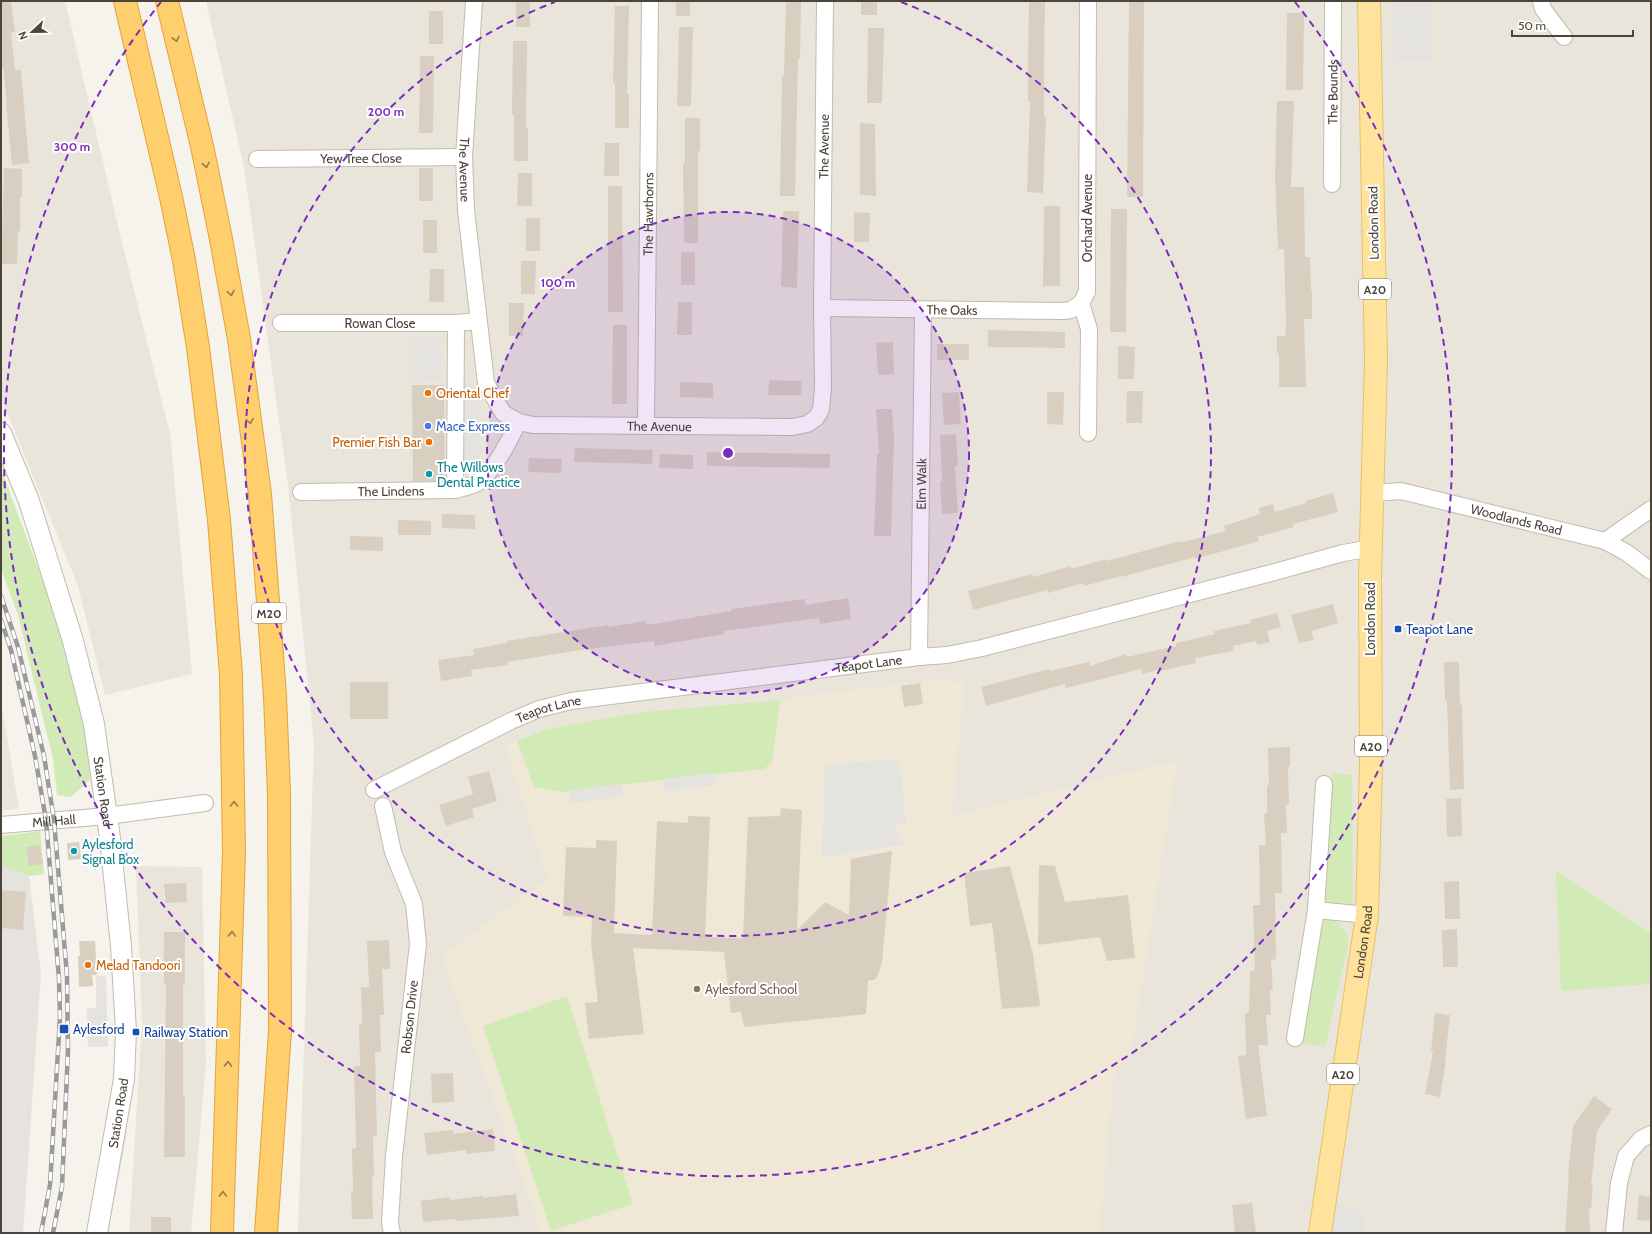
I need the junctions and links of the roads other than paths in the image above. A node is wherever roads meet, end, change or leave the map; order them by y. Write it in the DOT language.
graph roads {
  1 [pos="125,1"];
  2 [pos="167,1"];
  3 [pos="474,1"];
  4 [pos="650,1"];
  5 [pos="825,1"];
  6 [pos="1088,1"];
  7 [pos="1333,1"];
  8 [pos="1369,1"];
  9 [pos="1541,1"];
  10 [pos="1564,37"];
  11 [pos="464,157"];
  12 [pos="257,159"];
  13 [pos="1332,184"];
  14 [pos="1081,303"];
  15 [pos="822,308"];
  16 [pos="923,310"];
  17 [pos="479,321"];
  18 [pos="281,323"];
  19 [pos="456,323"];
  20 [pos="519,422"];
  21 [pos="646,426"];
  22 [pos="1088,433"];
  23 [pos="1,434"];
  24 [pos="455,490"];
  25 [pos="301,492"];
  26 [pos="1373,493"];
  27 [pos="1651,509"];
  28 [pos="1605,541"];
  29 [pos="1372,548"];
  30 [pos="1651,567"];
  31 [pos="919,657"];
  32 [pos="1324,784"];
  33 [pos="374,790"];
  34 [pos="205,803"];
  35 [pos="383,806"];
  36 [pos="107,816"];
  37 [pos="1,825"];
  38 [pos="1316,910"];
  39 [pos="1367,915"];
  40 [pos="1295,1038"];
  41 [pos="1651,1134"];
  42 [pos="97,1233"];
  43 [pos="222,1233"];
  44 [pos="266,1233"];
  45 [pos="392,1233"];
  46 [pos="1320,1233"];
  47 [pos="1614,1233"];
  43 -- 1 [label="highway, one-way"];
  2 -- 44 [label="highway, M20, one-way"];
  3 -- 11 [label="street, The Avenue"];
  4 -- 21 [label="street, The Hawthorns"];
  5 -- 15 [label="street, The Avenue"];
  6 -- 14 [label="street, Orchard Avenue"];
  7 -- 13 [label="street, The Bounds"];
  8 -- 26 [label="main road, London Road / A20"];
  9 -- 10 [label="street"];
  11 -- 12 [label="street, Yew Tree Close"];
  11 -- 17 [label="street, The Avenue"];
  14 -- 16 [label="street, The Oaks"];
  14 -- 22 [label="street"];
  15 -- 16 [label="street, The Oaks"];
  15 -- 21 [label="street, The Avenue"];
  16 -- 31 [label="street, Elm Walk"];
  17 -- 19 [label="street, Rowan Close"];
  17 -- 20 [label="street, The Avenue"];
  18 -- 19 [label="street, Rowan Close"];
  19 -- 24 [label="street"];
  20 -- 21 [label="street, The Avenue"];
  20 -- 24 [label="street, The Lindens"];
  23 -- 36 [label="street, Station Road"];
  24 -- 25 [label="street, The Lindens"];
  26 -- 28 [label="street, Woodlands Road"];
  26 -- 29 [label="main road, London Road / A20"];
  27 -- 28 [label="street"];
  28 -- 30 [label="street, Woodlands Road"];
  29 -- 31 [label="street, Teapot Lane"];
  29 -- 39 [label="main road, London Road / A20"];
  31 -- 33 [label="street, Teapot Lane"];
  32 -- 38 [label="street"];
  34 -- 36 [label="street, Mill Hall"];
  35 -- 45 [label="street, Robson Drive"];
  36 -- 37 [label="street, Mill Hall"];
  36 -- 42 [label="street, Station Road"];
  38 -- 39 [label="street"];
  38 -- 40 [label="street"];
  39 -- 46 [label="main road, London Road / A20"];
  41 -- 47 [label="street"];
}
